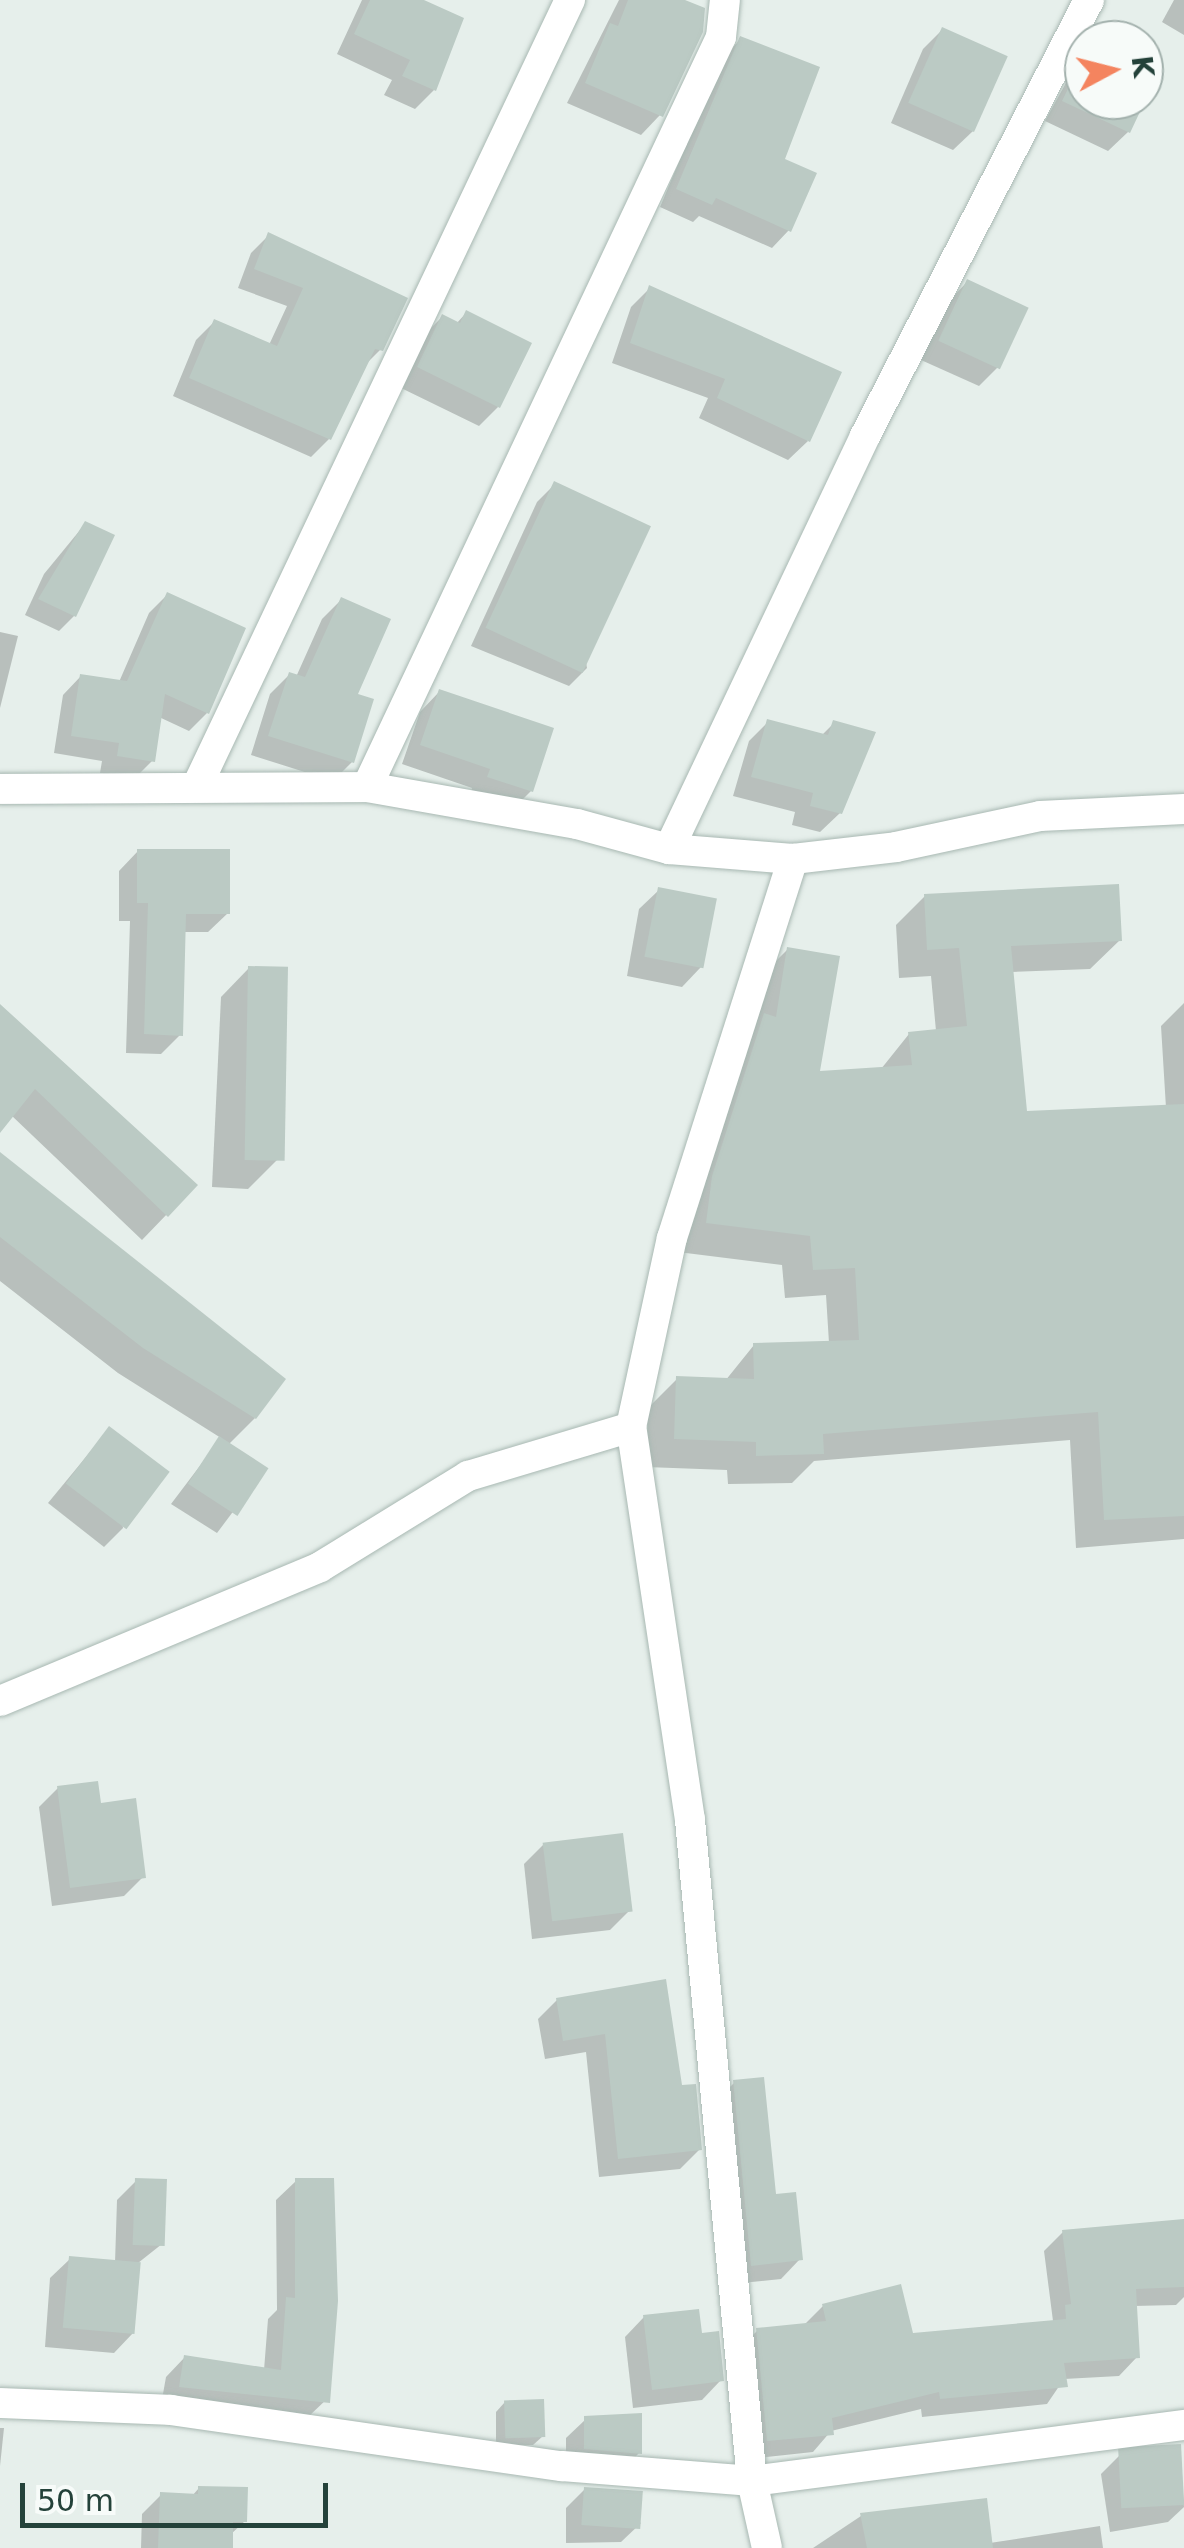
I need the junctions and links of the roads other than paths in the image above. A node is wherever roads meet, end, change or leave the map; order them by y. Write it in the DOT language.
graph roads {
  1 [pos="570,0"];
  2 [pos="725,0"];
  3 [pos="1090,0"];
  4 [pos="198,784"];
  5 [pos="367,786"];
  6 [pos="0,789"];
  7 [pos="1184,810"];
  8 [pos="669,849"];
  9 [pos="794,859"];
  10 [pos="630,1427"];
  11 [pos="0,1701"];
  12 [pos="0,2403"];
  13 [pos="1184,2425"];
  14 [pos="752,2482"];
  15 [pos="767,2548"];
  1 -- 4 [label="street"];
  2 -- 5 [label="street"];
  3 -- 8 [label="street"];
  4 -- 5 [label="street"];
  4 -- 6 [label="street"];
  5 -- 8 [label="street"];
  7 -- 9 [label="street"];
  8 -- 9 [label="street"];
  9 -- 10 [label="street"];
  10 -- 11 [label="street"];
  10 -- 14 [label="street"];
  12 -- 14 [label="street"];
  13 -- 14 [label="street"];
  14 -- 15 [label="street"];
}
